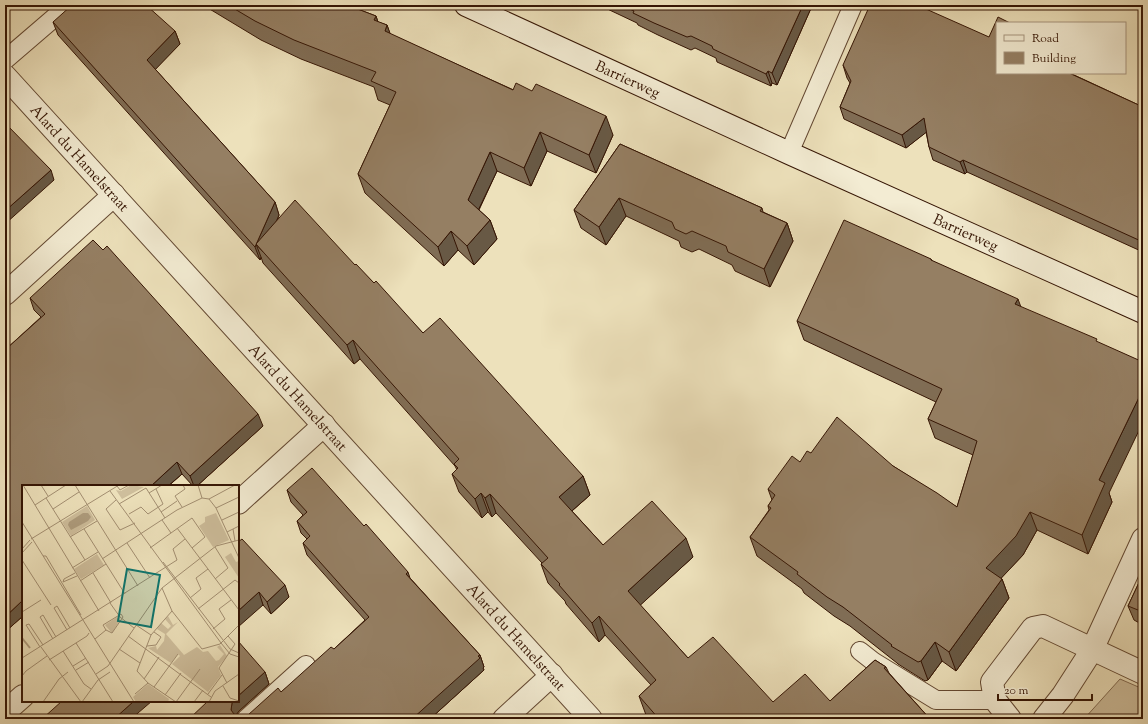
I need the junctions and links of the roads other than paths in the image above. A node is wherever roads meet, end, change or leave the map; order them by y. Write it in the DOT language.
graph roads {
  1 [pos="69,5"];
  2 [pos="466,5"];
  3 [pos="853,5"];
  4 [pos="5,60"];
  5 [pos="5,76"];
  6 [pos="789,153"];
  7 [pos="114,195"];
  8 [pos="5,294"];
  9 [pos="1143,312"];
  10 [pos="324,425"];
  11 [pos="239,502"];
  12 [pos="1143,539"];
  13 [pos="1092,650"];
  14 [pos="860,651"];
  15 [pos="306,665"];
  16 [pos="1143,673"];
  17 [pos="552,675"];
  18 [pos="22,697"];
  19 [pos="995,700"];
  20 [pos="5,712"];
  21 [pos="246,719"];
  22 [pos="504,719"];
  23 [pos="591,719"];
  24 [pos="1010,719"];
  25 [pos="1044,719"];
  1 -- 4 [label="lane"];
  2 -- 6 [label="street, Barrierweg"];
  3 -- 6 [label="lane"];
  5 -- 7 [label="street, Alard du Hamelstraat"];
  6 -- 9 [label="street, Barrierweg"];
  7 -- 8 [label="street"];
  7 -- 10 [label="street, Alard du Hamelstraat"];
  10 -- 11 [label="street"];
  10 -- 17 [label="street, Alard du Hamelstraat"];
  12 -- 13 [label="street"];
  13 -- 16 [label="street"];
  13 -- 19 [label="street"];
  13 -- 25 [label="street"];
  14 -- 19 [label="lane"];
  15 -- 21 [label="lane"];
  17 -- 22 [label="street"];
  17 -- 23 [label="street, Alard du Hamelstraat"];
  18 -- 20 [label="street"];
  19 -- 24 [label="street"];
}
